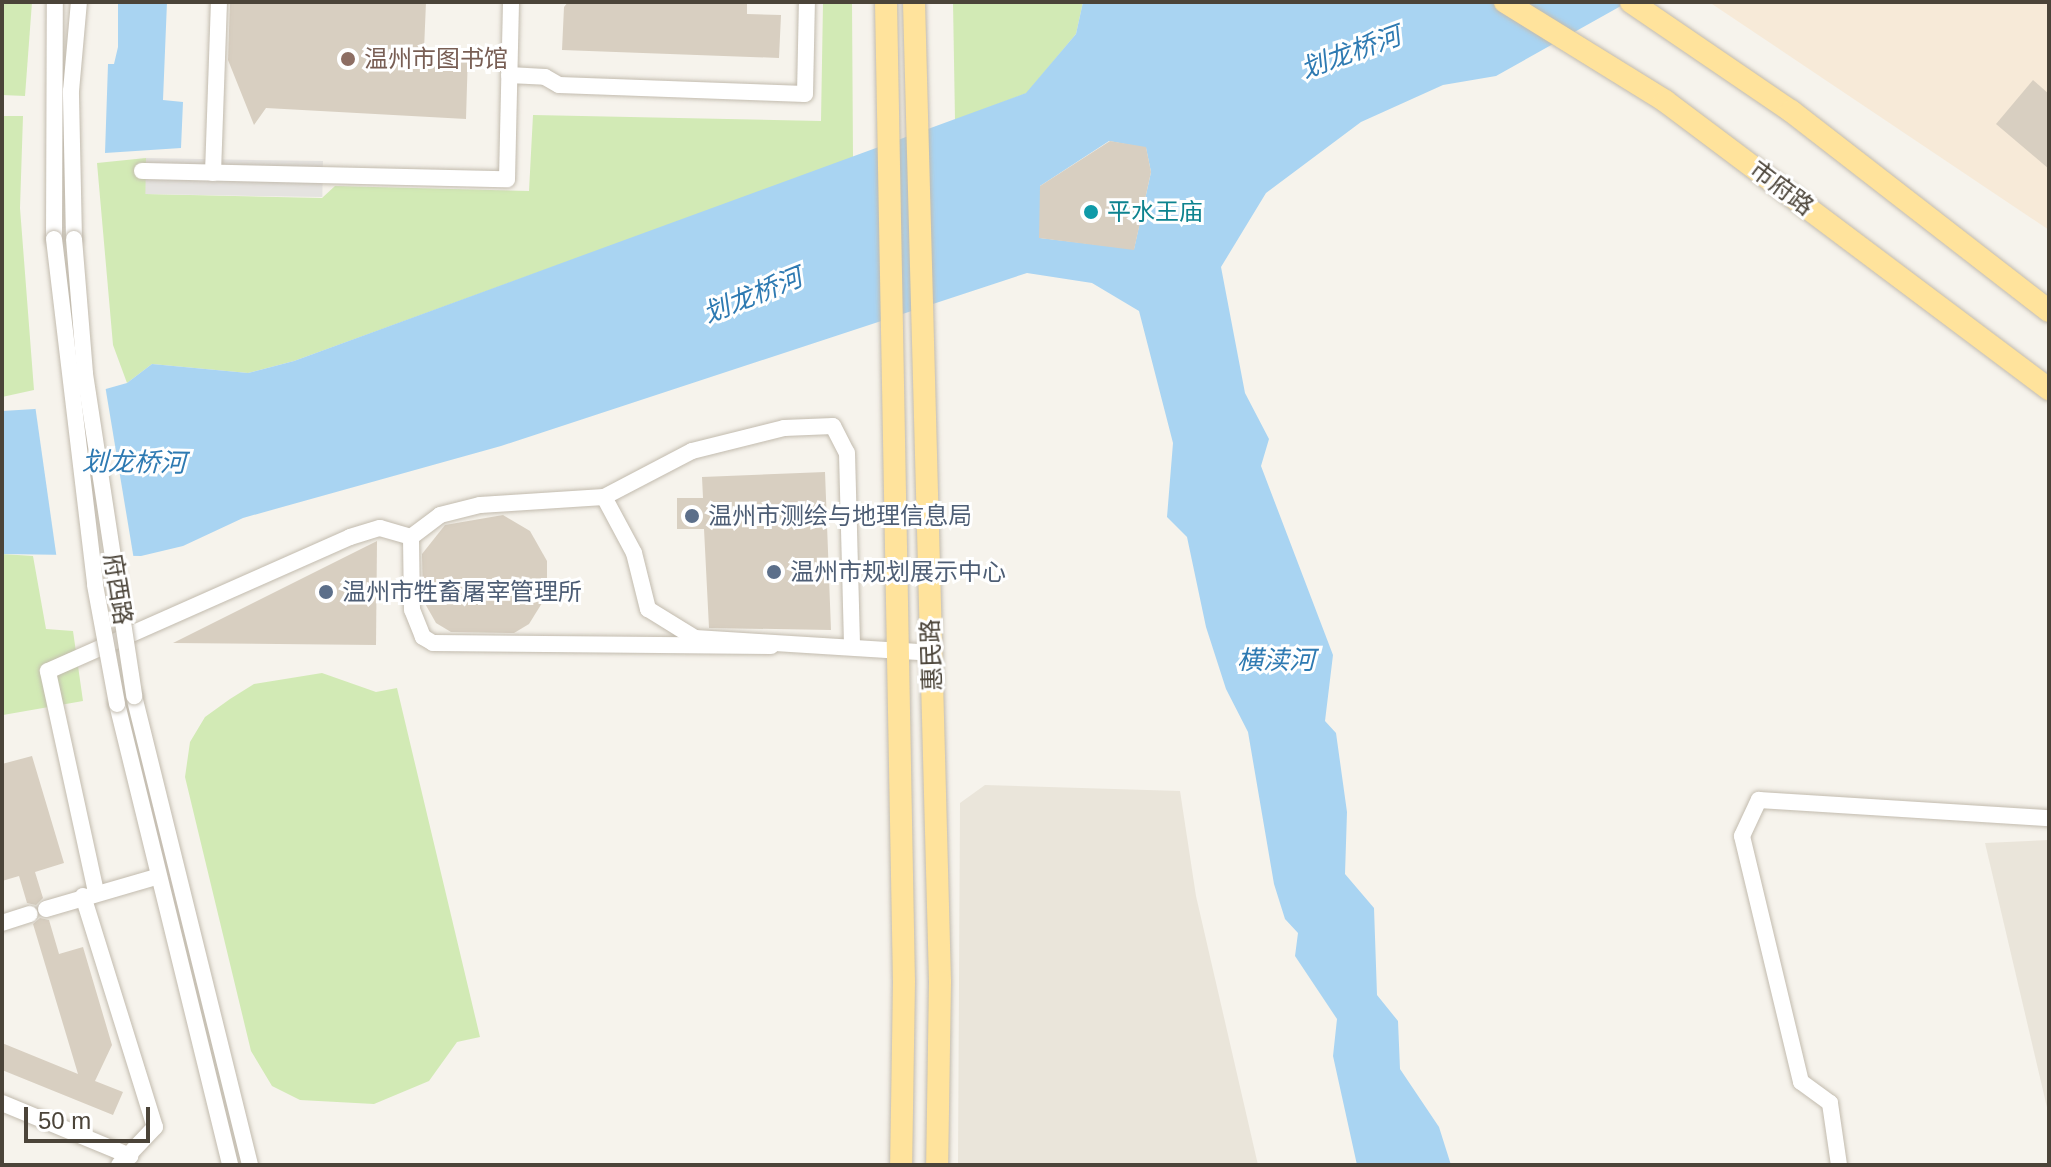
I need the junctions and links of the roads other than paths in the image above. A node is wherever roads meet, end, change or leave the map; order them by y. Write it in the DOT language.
graph roads {
  1 [pos="55,2"];
  2 [pos="79,2"];
  3 [pos="219,2"];
  4 [pos="511,2"];
  5 [pos="807,2"];
  6 [pos="886,2"];
  7 [pos="914,2"];
  8 [pos="1505,2"];
  9 [pos="1631,2"];
  10 [pos="509,75"];
  11 [pos="142,171"];
  12 [pos="213,173"];
  13 [pos="2049,311"];
  14 [pos="2049,389"];
  15 [pos="604,497"];
  16 [pos="411,537"];
  17 [pos="852,645"];
  18 [pos="771,646"];
  19 [pos="899,650"];
  20 [pos="931,653"];
  21 [pos="2049,818"];
  22 [pos="156,877"];
  23 [pos="90,894"];
  24 [pos="2,923"];
  25 [pos="2,1103"];
  26 [pos="124,1161"];
  27 [pos="230,1165"];
  28 [pos="250,1165"];
  29 [pos="901,1165"];
  30 [pos="937,1165"];
  31 [pos="1839,1165"];
  1 -- 22 [label="street, 府西路, bridge"];
  2 -- 28 [label="street, 府西路, bridge"];
  3 -- 12 [label="street"];
  4 -- 10 [label="street"];
  5 -- 10 [label="street"];
  6 -- 19 [label="main road, 惠民路"];
  7 -- 20 [label="main road, 惠民路"];
  8 -- 14 [label="main road, 市府路"];
  9 -- 13 [label="main road"];
  10 -- 12 [label="street"];
  11 -- 12 [label="street"];
  15 -- 16 [label="street"];
  15 -- 17 [label="street"];
  15 -- 18 [label="street"];
  16 -- 18 [label="street"];
  16 -- 23 [label="street"];
  17 -- 18 [label="street"];
  17 -- 19 [label="street"];
  19 -- 20 [label="street"];
  19 -- 29 [label="main road, 惠民路"];
  20 -- 30 [label="main road, 惠民路"];
  21 -- 31 [label="street"];
  22 -- 23 [label="street"];
  22 -- 27 [label="street, 府西路"];
  23 -- 24 [label="street"];
  23 -- 26 [label="street"];
  25 -- 26 [label="street"];
}
